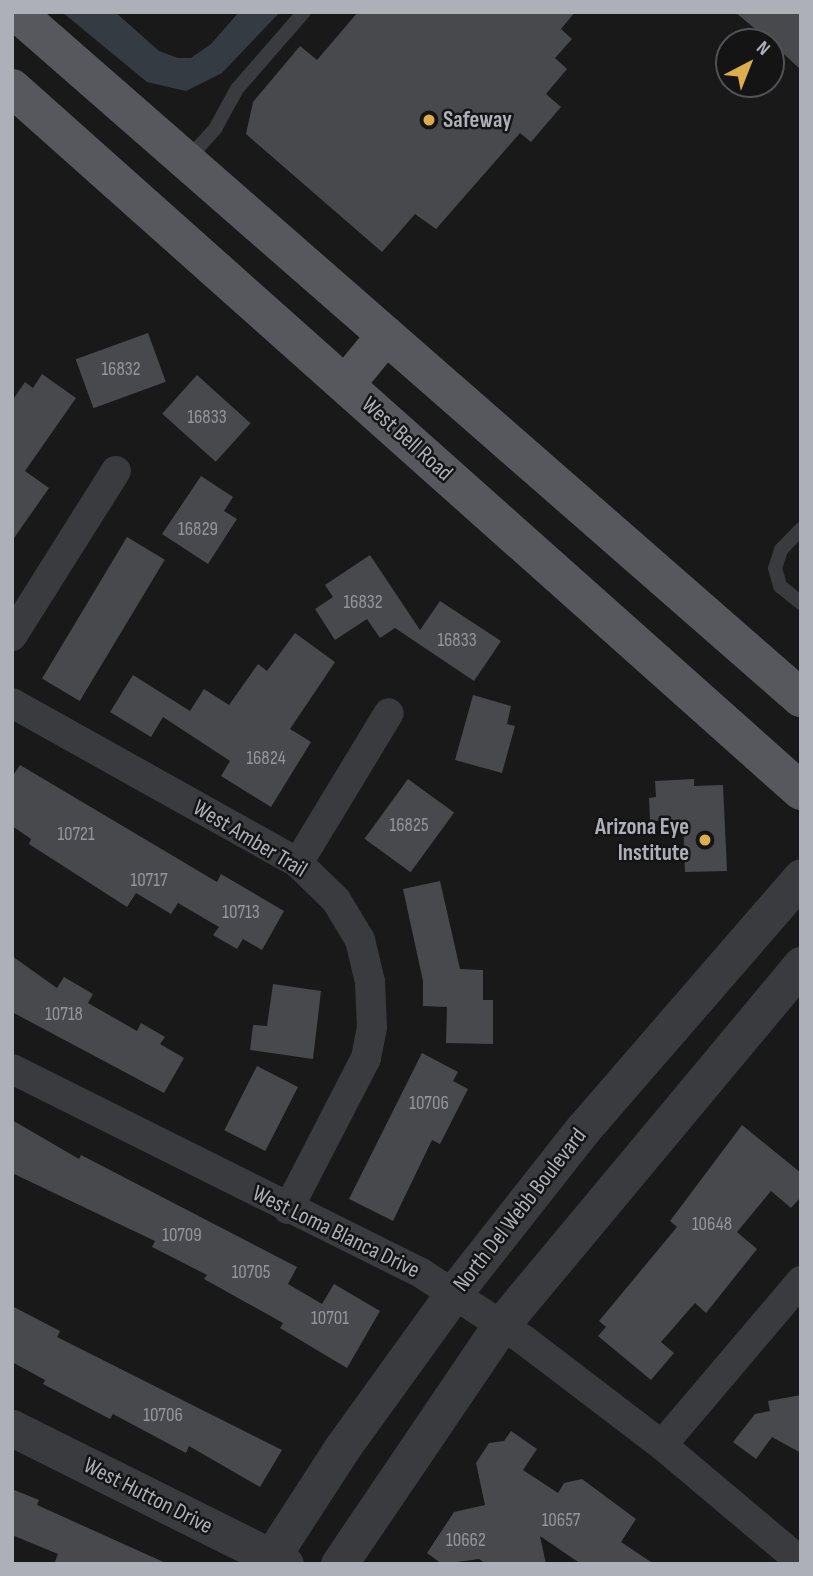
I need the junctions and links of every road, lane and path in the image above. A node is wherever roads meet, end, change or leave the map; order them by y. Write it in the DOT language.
graph roads {
  1 [pos="16,12"];
  2 [pos="304,12"];
  3 [pos="12,88"];
  4 [pos="185,162"];
  5 [pos="386,335"];
  6 [pos="346,384"];
  7 [pos="116,471"];
  8 [pos="801,529"];
  9 [pos="801,604"];
  10 [pos="12,636"];
  11 [pos="801,698"];
  12 [pos="12,703"];
  13 [pos="389,713"];
  14 [pos="801,791"];
  15 [pos="298,863"];
  16 [pos="801,877"];
  17 [pos="801,965"];
  18 [pos="12,1069"];
  19 [pos="288,1209"];
  20 [pos="801,1281"];
  21 [pos="453,1294"];
  22 [pos="501,1325"];
  23 [pos="12,1428"];
  24 [pos="662,1445"];
  25 [pos="274,1561"];
  26 [pos="801,1562"];
  27 [pos="339,1564"];
  1 -- 4 [label="main road"];
  2 -- 4 [label="lane"];
  3 -- 6 [label="main road, West Bell Road"];
  4 -- 5 [label="main road"];
  5 -- 6 [label="main road"];
  5 -- 11 [label="main road"];
  6 -- 14 [label="main road, West Bell Road"];
  7 -- 10 [label="street"];
  8 -- 9 [label="lane"];
  12 -- 15 [label="street, West Amber Trail"];
  13 -- 15 [label="street"];
  15 -- 19 [label="street, West Amber Trail"];
  16 -- 21 [label="street, North Del Webb Boulevard"];
  17 -- 22 [label="street"];
  18 -- 19 [label="street, West Loma Blanca Drive"];
  19 -- 21 [label="street, West Loma Blanca Drive"];
  20 -- 24 [label="street"];
  21 -- 22 [label="street, West Loma Blanca Drive"];
  21 -- 25 [label="street, North Del Webb Boulevard"];
  22 -- 24 [label="street, West Loma Blanca Drive"];
  22 -- 27 [label="street"];
  23 -- 25 [label="street, West Hutton Drive"];
  24 -- 26 [label="street, West Loma Blanca Drive"];
}
